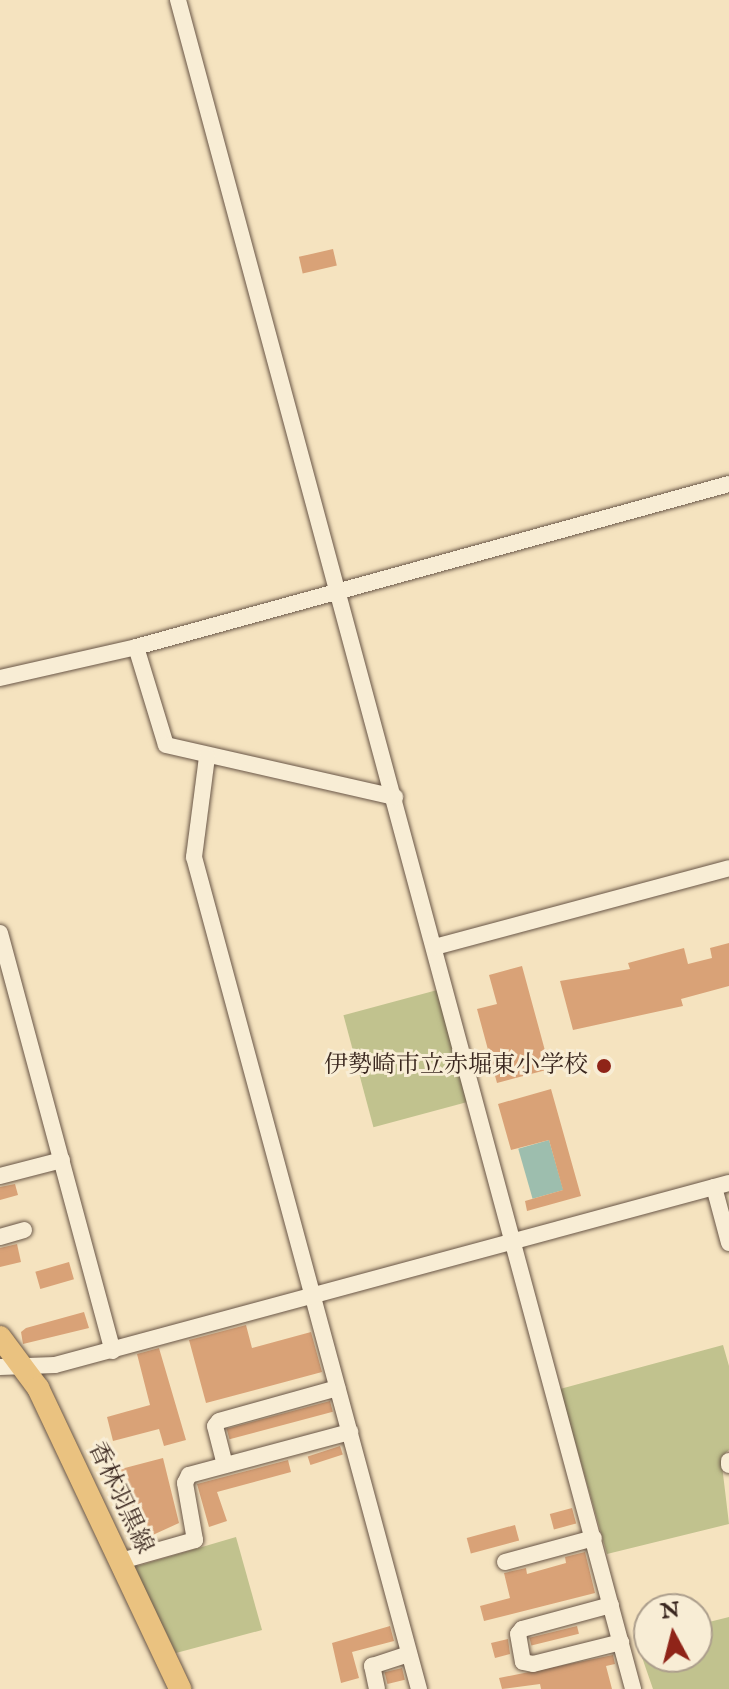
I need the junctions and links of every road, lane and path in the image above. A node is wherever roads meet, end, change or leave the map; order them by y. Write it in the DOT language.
graph roads {
  1 [pos="178,0"];
  2 [pos="729,484"];
  3 [pos="339,589"];
  4 [pos="136,647"];
  5 [pos="0,678"];
  6 [pos="207,757"];
  7 [pos="395,797"];
  8 [pos="729,868"];
  9 [pos="0,933"];
  10 [pos="435,947"];
  11 [pos="62,1160"];
  12 [pos="0,1176"];
  13 [pos="721,1185"];
  14 [pos="24,1230"];
  15 [pos="0,1237"];
  16 [pos="515,1241"];
  17 [pos="729,1243"];
  18 [pos="314,1296"];
  19 [pos="0,1337"];
  20 [pos="113,1351"];
  21 [pos="0,1367"];
  22 [pos="29,1369"];
  23 [pos="337,1388"];
  24 [pos="350,1432"];
  25 [pos="225,1465"];
  26 [pos="594,1538"];
  27 [pos="121,1561"];
  28 [pos="505,1562"];
  29 [pos="611,1605"];
  30 [pos="621,1642"];
  31 [pos="409,1654"];
  32 [pos="180,1689"];
  33 [pos="377,1689"];
  34 [pos="419,1689"];
  35 [pos="633,1689"];
  1 -- 3 [label="street"];
  2 -- 3 [label="street"];
  3 -- 4 [label="street"];
  3 -- 7 [label="street"];
  4 -- 5 [label="street"];
  4 -- 6 [label="street"];
  6 -- 7 [label="street"];
  6 -- 18 [label="street"];
  7 -- 10 [label="street"];
  8 -- 10 [label="street"];
  9 -- 11 [label="street"];
  10 -- 16 [label="street"];
  11 -- 12 [label="street"];
  11 -- 20 [label="street"];
  13 -- 16 [label="street"];
  13 -- 17 [label="street"];
  14 -- 15 [label="street"];
  16 -- 18 [label="street"];
  16 -- 26 [label="street"];
  18 -- 20 [label="street"];
  18 -- 23 [label="street"];
  19 -- 22 [label="main road, 香林羽黒線"];
  20 -- 22 [label="street"];
  21 -- 22 [label="street"];
  22 -- 27 [label="main road, 香林羽黒線"];
  23 -- 24 [label="street"];
  23 -- 25 [label="street"];
  24 -- 25 [label="street"];
  24 -- 31 [label="street"];
  25 -- 27 [label="street"];
  26 -- 28 [label="street"];
  26 -- 29 [label="street"];
  27 -- 32 [label="main road, 香林羽黒線"];
  29 -- 30 [label="street"];
  29 -- 30 [label="street"];
  30 -- 35 [label="street"];
  31 -- 33 [label="street"];
  31 -- 34 [label="street"];
}
